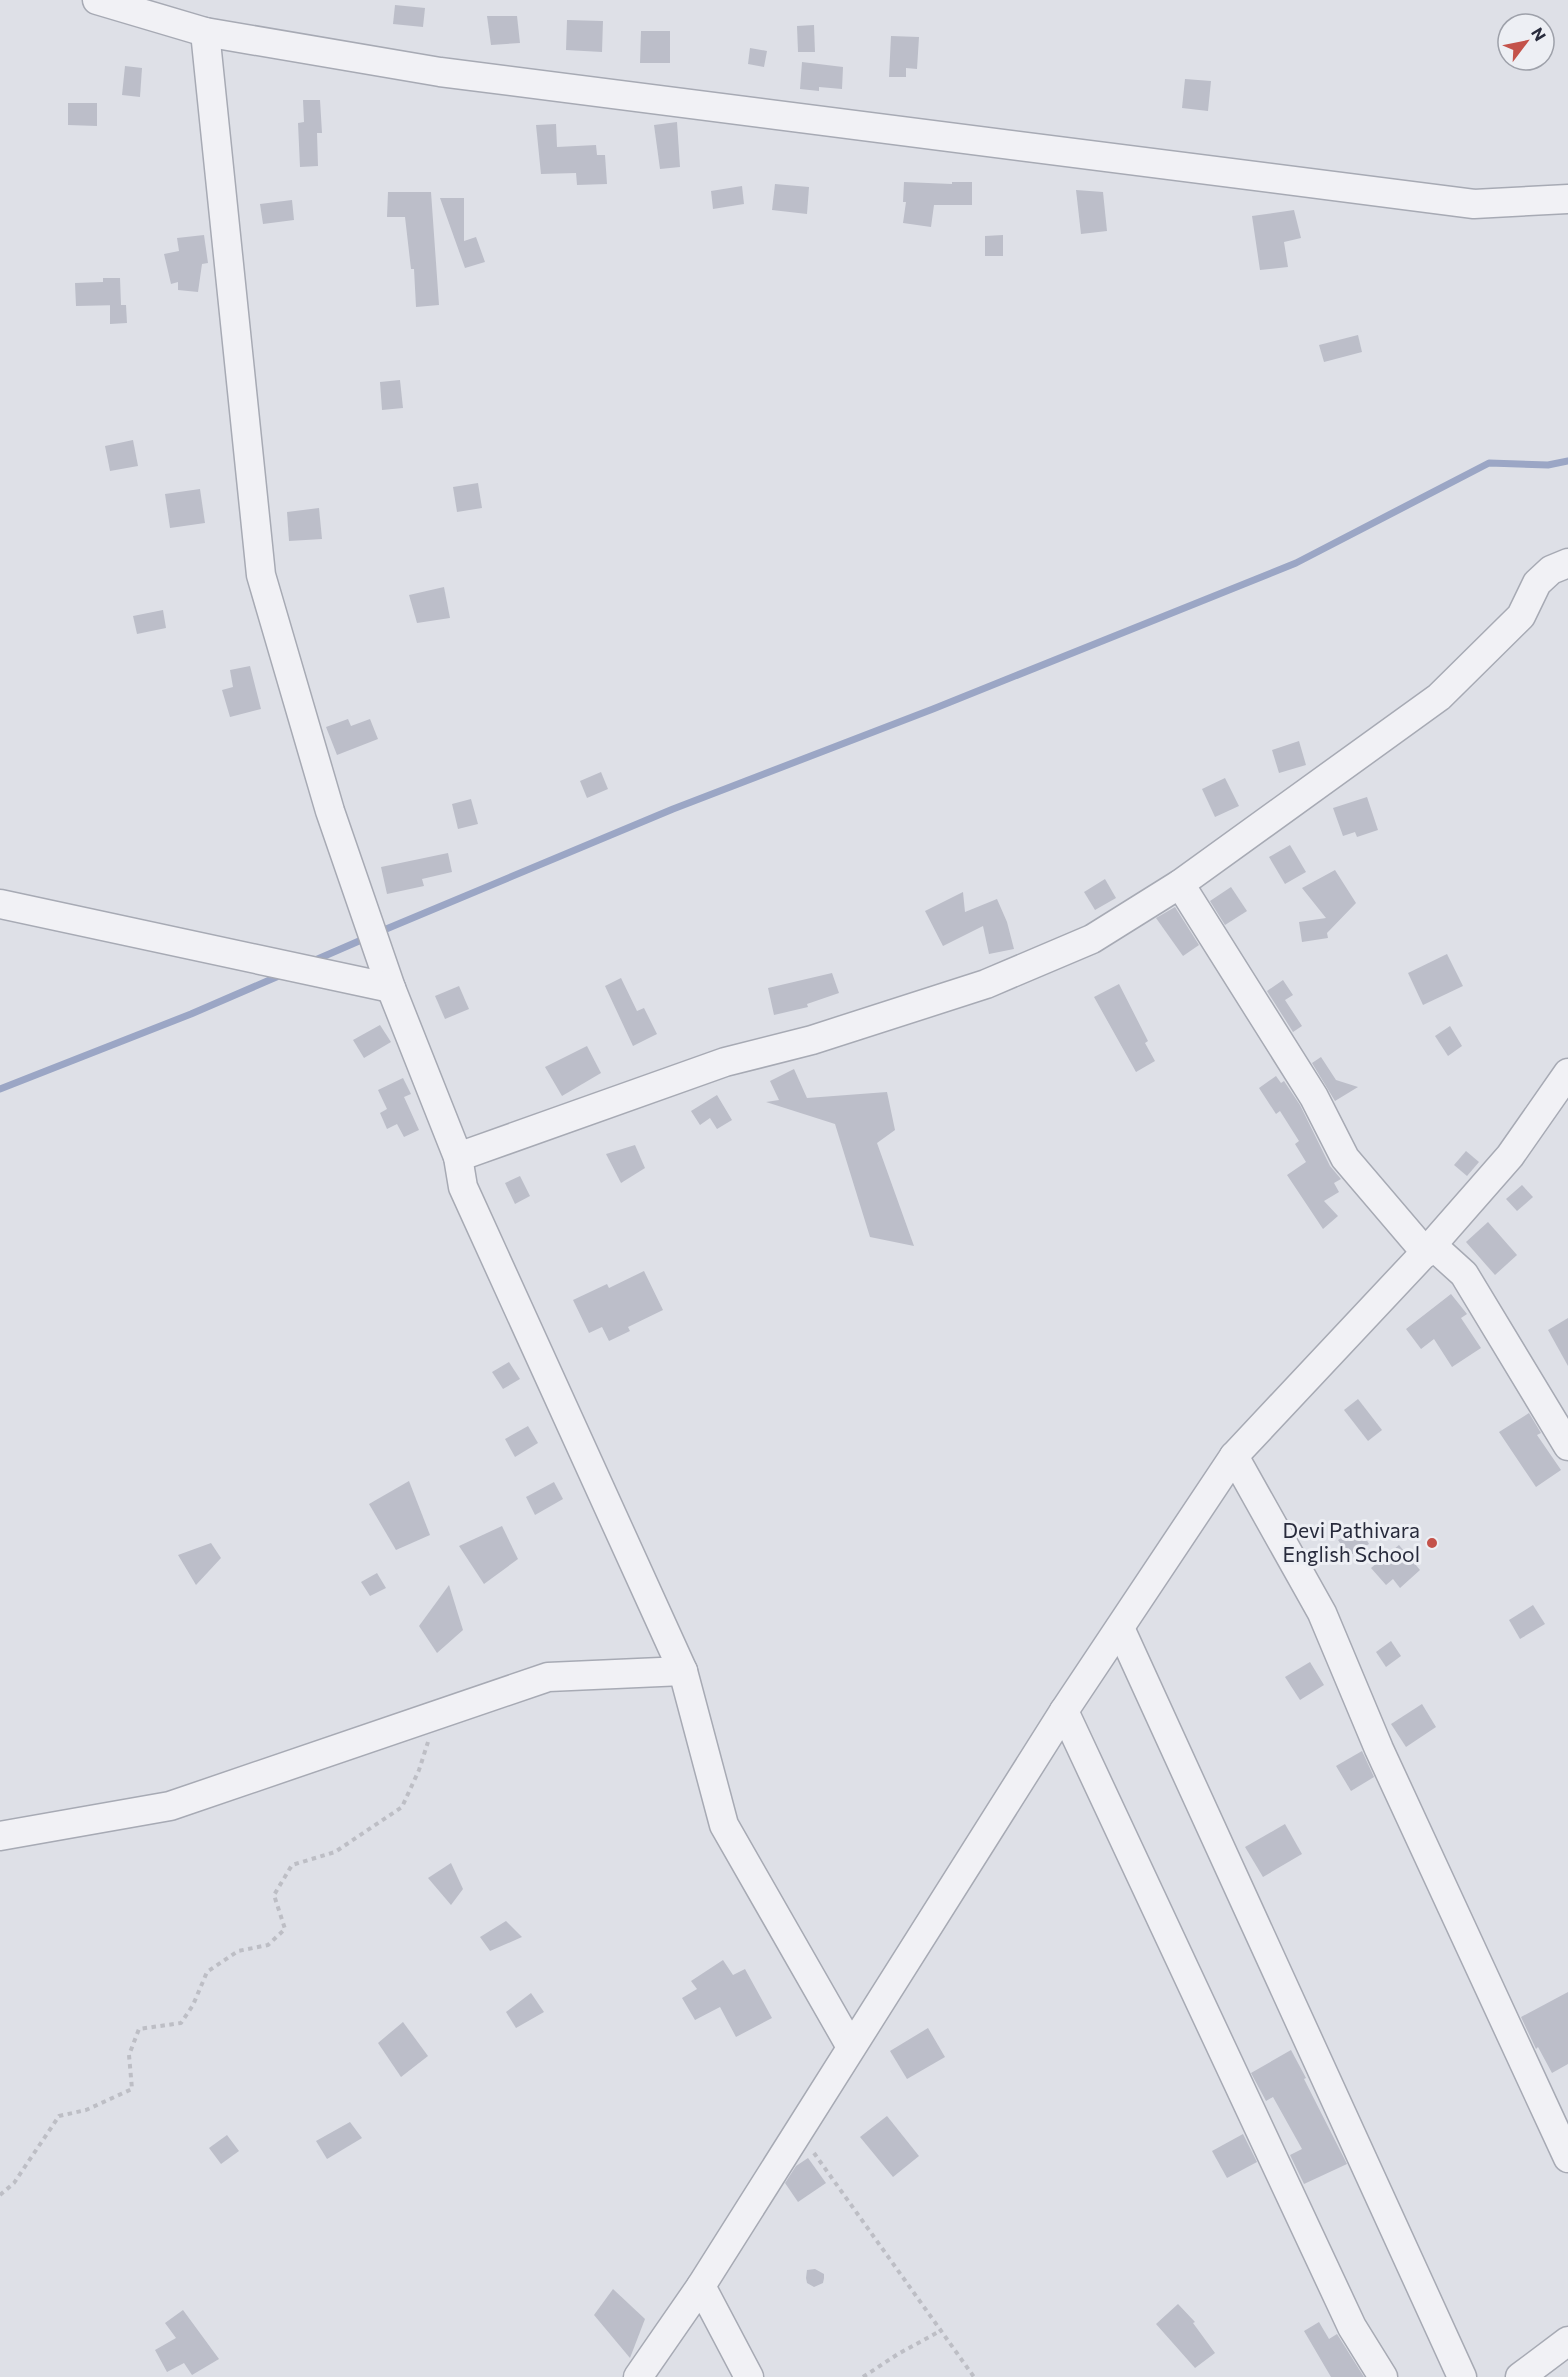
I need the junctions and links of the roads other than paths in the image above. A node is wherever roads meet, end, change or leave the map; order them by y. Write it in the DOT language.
graph roads {
  1 [pos="97,0"];
  2 [pos="205,32"];
  3 [pos="1568,199"];
  4 [pos="1568,563"];
  5 [pos="1180,884"];
  6 [pos="0,904"];
  7 [pos="390,988"];
  8 [pos="1568,1073"];
  9 [pos="458,1157"];
  10 [pos="1429,1249"];
  11 [pos="1568,1446"];
  12 [pos="1234,1456"];
  13 [pos="1120,1628"];
  14 [pos="683,1671"];
  15 [pos="1064,1711"];
  16 [pos="0,1836"];
  17 [pos="851,2047"];
  18 [pos="1568,2158"];
  19 [pos="701,2286"];
  20 [pos="1568,2341"];
  21 [pos="638,2377"];
  22 [pos="749,2377"];
  23 [pos="1383,2377"];
  24 [pos="1462,2377"];
  25 [pos="1521,2377"];
  1 -- 2 [label="street"];
  2 -- 3 [label="street"];
  2 -- 7 [label="street"];
  4 -- 5 [label="street"];
  5 -- 9 [label="street"];
  5 -- 10 [label="street"];
  6 -- 7 [label="street"];
  7 -- 9 [label="street"];
  8 -- 10 [label="street"];
  9 -- 14 [label="street"];
  10 -- 11 [label="street"];
  10 -- 12 [label="street"];
  12 -- 13 [label="street"];
  12 -- 18 [label="street"];
  13 -- 15 [label="street"];
  13 -- 24 [label="street"];
  14 -- 16 [label="street"];
  14 -- 17 [label="street"];
  15 -- 17 [label="street"];
  15 -- 23 [label="street"];
  17 -- 19 [label="street"];
  19 -- 21 [label="street"];
  19 -- 22 [label="street"];
  20 -- 25 [label="street"];
}
